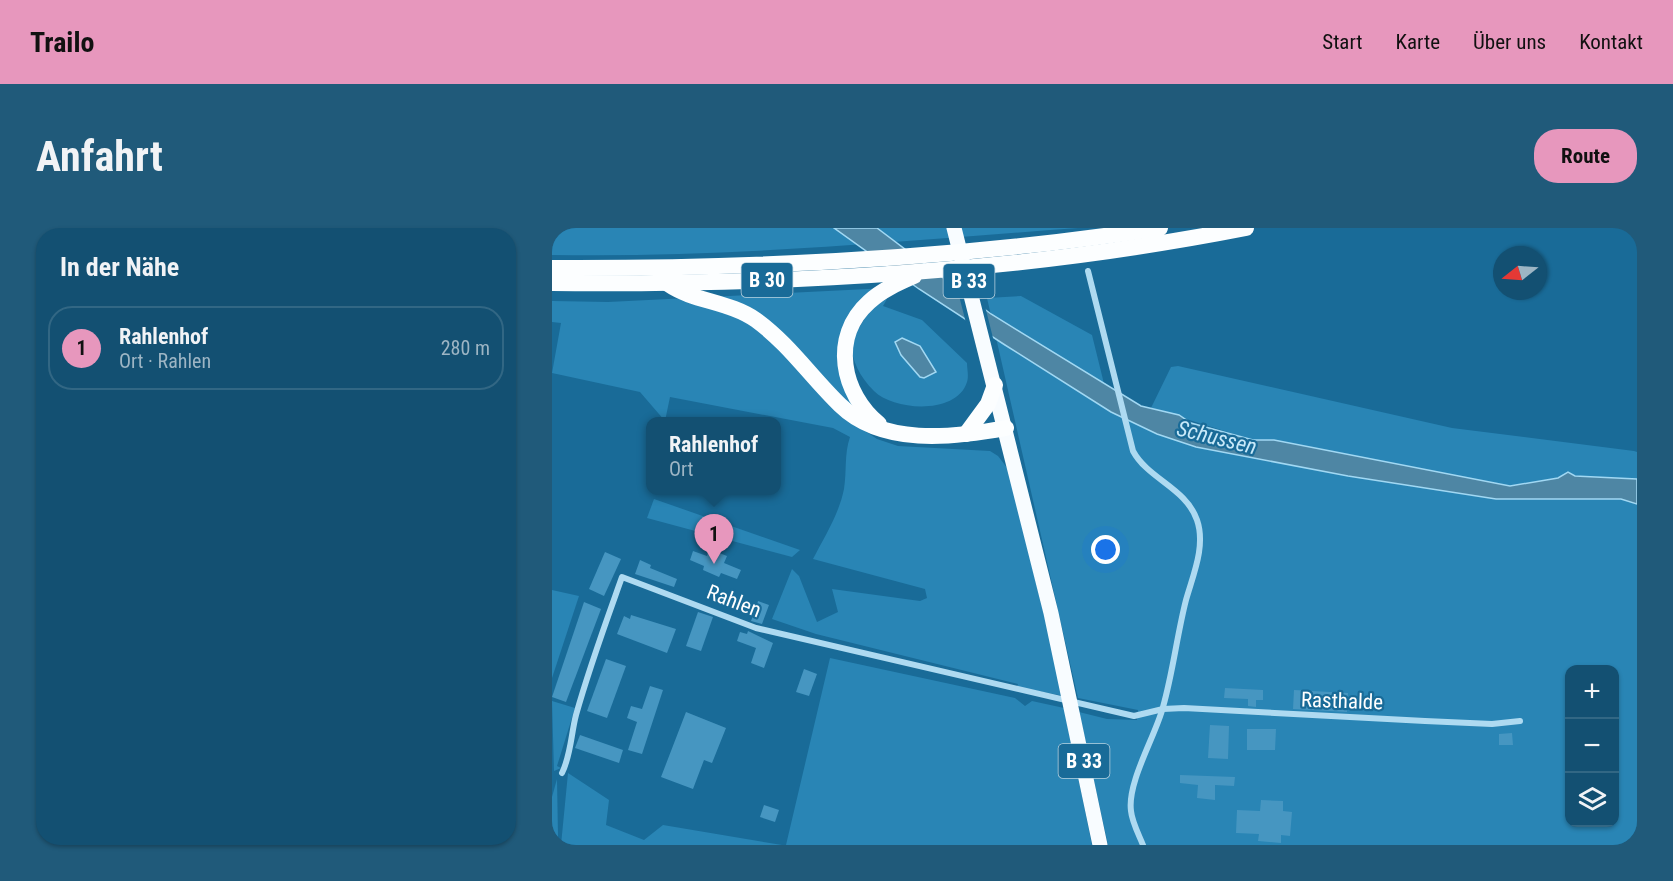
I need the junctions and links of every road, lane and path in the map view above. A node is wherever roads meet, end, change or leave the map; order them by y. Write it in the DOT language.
graph roads {
  1 [pos="954,228"];
  2 [pos="1108,228"];
  3 [pos="1160,228"];
  4 [pos="1246,228"];
  5 [pos="1090,239"];
  6 [pos="1067,250"];
  7 [pos="552,268"];
  8 [pos="1088,271"];
  9 [pos="921,272"];
  10 [pos="552,283"];
  11 [pos="668,284"];
  12 [pos="995,385"];
  13 [pos="885,428"];
  14 [pos="1006,428"];
  15 [pos="966,434"];
  16 [pos="1038,695"];
  17 [pos="1163,709"];
  18 [pos="1520,721"];
  19 [pos="562,774"];
  20 [pos="1100,845"];
  21 [pos="1143,845"];
  1 -- 12 [label="main road, B 33"];
  2 -- 5 [label="highway"];
  3 -- 5 [label="highway, B 30"];
  4 -- 6 [label="highway, B 30"];
  5 -- 6 [label="highway, B 30"];
  6 -- 7 [label="highway, B 30"];
  6 -- 9 [label="highway, B 30"];
  8 -- 17 [label="street"];
  9 -- 11 [label="highway, B 30"];
  9 -- 13 [label="highway"];
  10 -- 11 [label="highway, B 30"];
  11 -- 13 [label="highway"];
  12 -- 14 [label="main road, B 33"];
  12 -- 15 [label="highway"];
  13 -- 15 [label="highway"];
  14 -- 15 [label="highway"];
  14 -- 20 [label="main road, B 33"];
  16 -- 17 [label="street, Rasthalde"];
  16 -- 19 [label="street, Rahlen"];
  17 -- 18 [label="street, Rasthalde"];
  17 -- 21 [label="street"];
}
